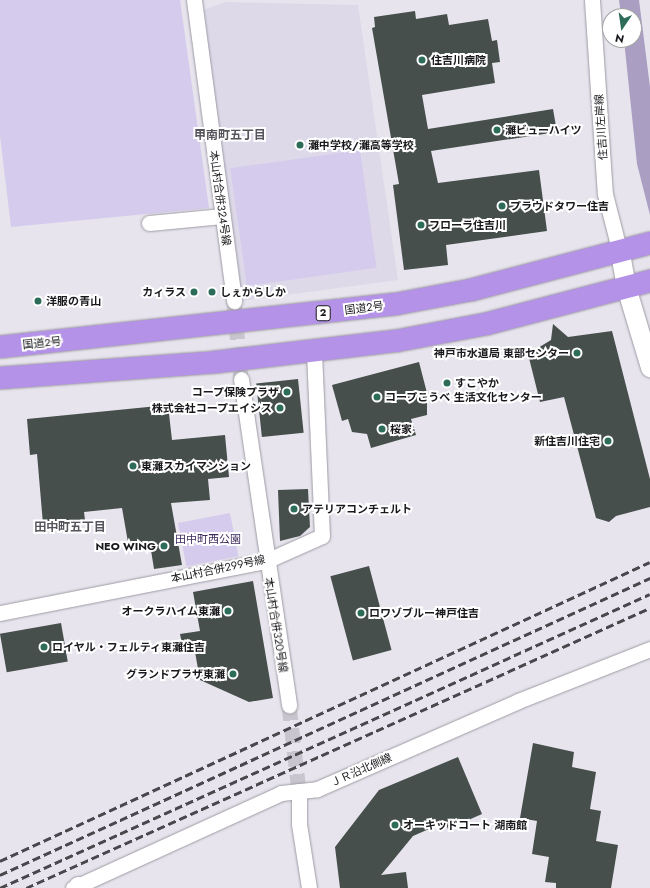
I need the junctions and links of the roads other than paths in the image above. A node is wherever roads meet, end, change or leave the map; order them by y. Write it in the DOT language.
graph roads {
  1 [pos="194,0"];
  2 [pos="592,0"];
  3 [pos="223,216"];
  4 [pos="149,223"];
  5 [pos="645,245"];
  6 [pos="620,253"];
  7 [pos="650,281"];
  8 [pos="626,287"];
  9 [pos="234,301"];
  10 [pos="0,347"];
  11 [pos="314,351"];
  12 [pos="650,367"];
  13 [pos="0,378"];
  14 [pos="242,379"];
  15 [pos="266,561"];
  16 [pos="0,613"];
  17 [pos="650,649"];
  18 [pos="289,705"];
  19 [pos="299,791"];
  20 [pos="77,887"];
  21 [pos="309,888"];
  1 -- 3 [label="street, 本山村合併３２４号線"];
  2 -- 6 [label="street, 住吉川左岸線"];
  3 -- 4 [label="street"];
  3 -- 9 [label="street, 本山村合併３２４号線"];
  5 -- 6 [label="highway, 国道2号 / 2"];
  6 -- 8 [label="street"];
  6 -- 10 [label="highway, 国道2号 / 2"];
  7 -- 8 [label="highway"];
  8 -- 11 [label="highway"];
  8 -- 12 [label="street"];
  11 -- 13 [label="highway"];
  11 -- 15 [label="street, 本山村合併２９９号線"];
  14 -- 15 [label="street, 本山村合併３２０号線"];
  15 -- 16 [label="street, 本山村合併２９９号線"];
  15 -- 18 [label="street, 本山村合併３２０号線"];
  17 -- 19 [label="street, ＪＲ沿北側線"];
  19 -- 20 [label="street, ＪＲ沿北側線"];
  19 -- 21 [label="street"];
}
